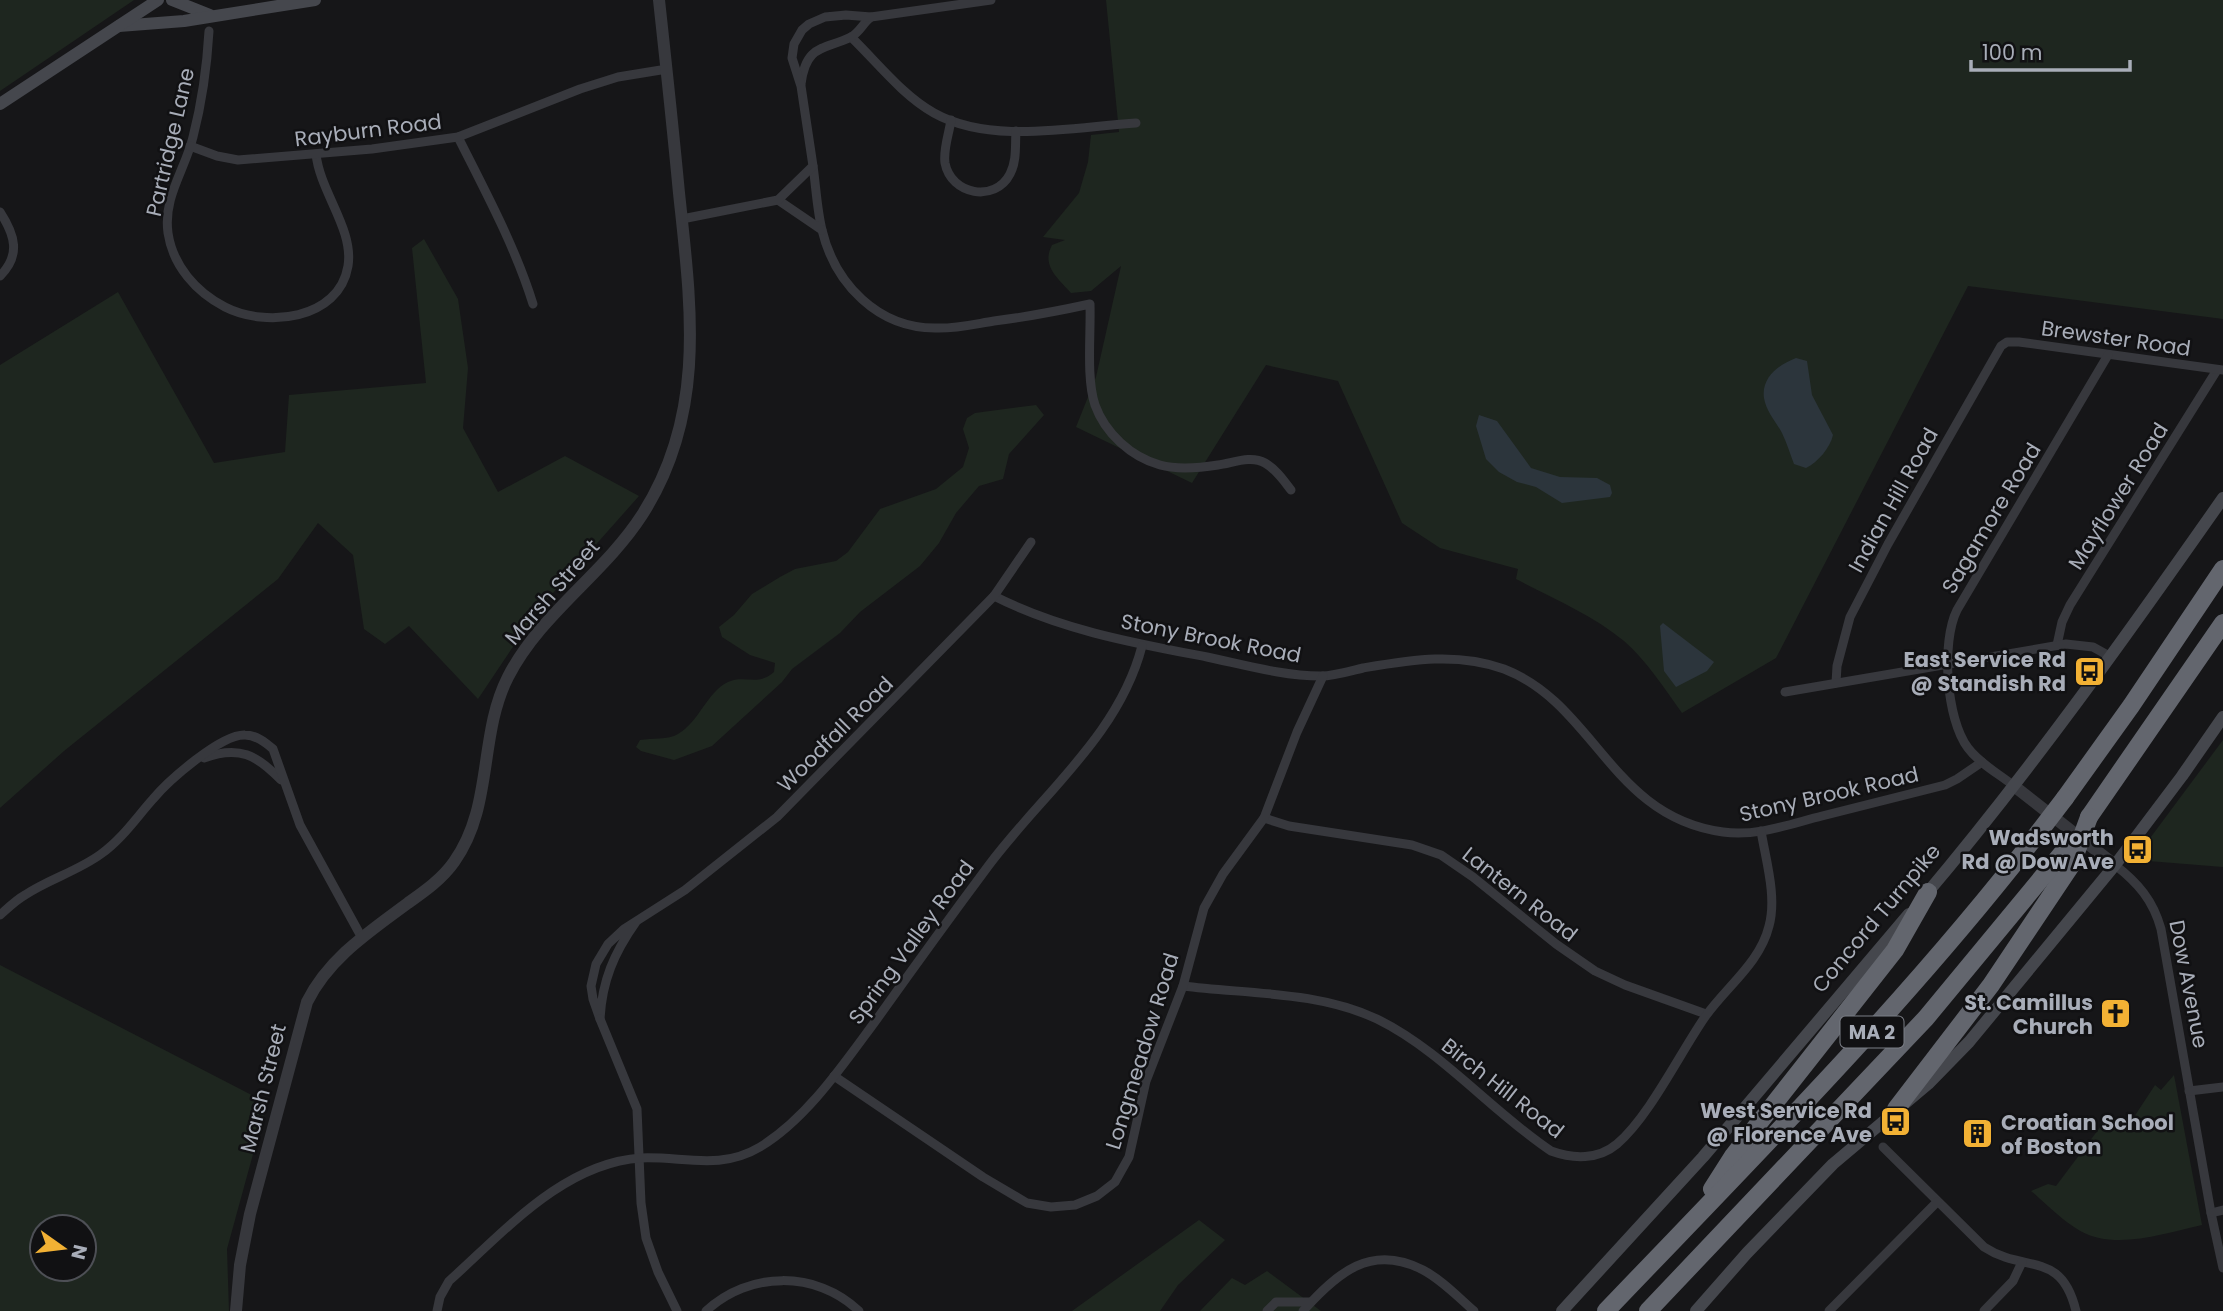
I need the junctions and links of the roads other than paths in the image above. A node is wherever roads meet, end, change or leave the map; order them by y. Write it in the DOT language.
graph roads {
  1 [pos="173,0"];
  2 [pos="315,0"];
  3 [pos="659,0"];
  4 [pos="991,0"];
  5 [pos="156,1"];
  6 [pos="201,9"];
  7 [pos="871,17"];
  8 [pos="184,21"];
  9 [pos="119,26"];
  10 [pos="209,31"];
  11 [pos="851,37"];
  12 [pos="667,69"];
  13 [pos="801,86"];
  14 [pos="0,104"];
  15 [pos="951,120"];
  16 [pos="1136,123"];
  17 [pos="1016,131"];
  18 [pos="458,137"];
  19 [pos="190,146"];
  20 [pos="316,154"];
  21 [pos="814,166"];
  22 [pos="778,200"];
  23 [pos="0,212"];
  24 [pos="682,219"];
  25 [pos="822,230"];
  26 [pos="0,276"];
  27 [pos="533,304"];
  28 [pos="2004,344"];
  29 [pos="2108,355"];
  30 [pos="2220,370"];
  31 [pos="1291,490"];
  32 [pos="2223,498"];
  33 [pos="1031,542"];
  34 [pos="2223,569"];
  35 [pos="994,596"];
  36 [pos="2223,624"];
  37 [pos="2057,645"];
  38 [pos="1142,646"];
  39 [pos="2111,657"];
  40 [pos="1947,665"];
  41 [pos="1323,676"];
  42 [pos="1836,683"];
  43 [pos="1785,692"];
  44 [pos="1953,711"];
  45 [pos="2223,717"];
  46 [pos="196,761"];
  47 [pos="1982,762"];
  48 [pos="284,782"];
  49 [pos="2014,786"];
  50 [pos="1264,818"];
  51 [pos="1761,831"];
  52 [pos="2069,854"];
  53 [pos="2115,865"];
  54 [pos="1928,892"];
  55 [pos="0,915"];
  56 [pos="362,938"];
  57 [pos="1183,986"];
  58 [pos="1706,1014"];
  59 [pos="834,1076"];
  60 [pos="2223,1087"];
  61 [pos="2189,1091"];
  62 [pos="1896,1109"];
  63 [pos="1883,1147"];
  64 [pos="640,1158"];
  65 [pos="1937,1202"];
  66 [pos="2223,1210"];
  67 [pos="2211,1213"];
  68 [pos="1692,1221"];
  69 [pos="2022,1262"];
  70 [pos="2223,1268"];
  71 [pos="1311,1302"];
  72 [pos="236,1311"];
  73 [pos="438,1311"];
  74 [pos="677,1311"];
  75 [pos="706,1311"];
  76 [pos="859,1311"];
  77 [pos="1267,1311"];
  78 [pos="1303,1311"];
  79 [pos="1474,1311"];
  80 [pos="1562,1311"];
  81 [pos="1606,1311"];
  82 [pos="1648,1311"];
  83 [pos="1696,1311"];
  84 [pos="1829,1311"];
  85 [pos="1984,1311"];
  86 [pos="2076,1311"];
  1 -- 6 [label="main road"];
  2 -- 6 [label="main road"];
  3 -- 12 [label="street, Marsh Street"];
  4 -- 7 [label="street"];
  5 -- 8 [label="main road"];
  5 -- 9 [label="main road"];
  6 -- 8 [label="main road"];
  7 -- 11 [label="street"];
  7 -- 13 [label="street"];
  8 -- 9 [label="main road"];
  9 -- 14 [label="main road"];
  10 -- 19 [label="street, Partridge Lane"];
  11 -- 13 [label="street"];
  11 -- 15 [label="street"];
  12 -- 18 [label="street, Rayburn Road"];
  12 -- 24 [label="street, Marsh Street"];
  13 -- 21 [label="street"];
  15 -- 17 [label="street"];
  15 -- 17 [label="street"];
  16 -- 17 [label="street"];
  18 -- 20 [label="street, Rayburn Road"];
  18 -- 27 [label="street"];
  19 -- 20 [label="street, Rayburn Road"];
  19 -- 20 [label="street, Partridge Lane"];
  21 -- 22 [label="street"];
  21 -- 25 [label="street"];
  22 -- 24 [label="street"];
  22 -- 25 [label="street"];
  23 -- 26 [label="street"];
  24 -- 56 [label="street, Marsh Street"];
  25 -- 31 [label="street"];
  28 -- 29 [label="street, Brewster Road"];
  28 -- 42 [label="street, Indian Hill Road"];
  29 -- 30 [label="street, Brewster Road"];
  29 -- 40 [label="street, Sagamore Road"];
  30 -- 37 [label="street, Mayflower Road"];
  32 -- 39 [label="main road, Concord Turnpike"];
  33 -- 35 [label="street, Woodfall Road"];
  34 -- 68 [label="highway, MA 2, bridge"];
  35 -- 38 [label="street, Stony Brook Road"];
  35 -- 64 [label="street, Woodfall Road"];
  36 -- 52 [label="highway, MA 2, bridge"];
  37 -- 39 [label="street"];
  37 -- 40 [label="street"];
  38 -- 41 [label="street, Stony Brook Road"];
  38 -- 59 [label="street, Spring Valley Road"];
  39 -- 49 [label="main road, Concord Turnpike"];
  40 -- 42 [label="street"];
  40 -- 44 [label="street, Sagamore Road"];
  41 -- 50 [label="street, Longmeadow Road"];
  41 -- 51 [label="street, Stony Brook Road"];
  42 -- 43 [label="street"];
  44 -- 47 [label="street, Dow Avenue"];
  45 -- 53 [label="main road"];
  46 -- 48 [label="street"];
  46 -- 48 [label="street"];
  46 -- 55 [label="street"];
  47 -- 49 [label="street, Dow Avenue"];
  47 -- 51 [label="street, Stony Brook Road"];
  48 -- 56 [label="street"];
  49 -- 53 [label="street, Dow Avenue"];
  49 -- 54 [label="main road, Concord Turnpike"];
  50 -- 57 [label="street, Longmeadow Road"];
  50 -- 58 [label="street, Lantern Road"];
  51 -- 58 [label="street, Birch Hill Road"];
  52 -- 62 [label="highway"];
  52 -- 82 [label="highway, MA 2"];
  53 -- 61 [label="street, Dow Avenue"];
  53 -- 62 [label="main road"];
  54 -- 68 [label="highway"];
  54 -- 80 [label="main road, Concord Turnpike"];
  56 -- 72 [label="street, Marsh Street"];
  57 -- 58 [label="street, Birch Hill Road"];
  57 -- 59 [label="street, Longmeadow Road"];
  59 -- 64 [label="street, Spring Valley Road"];
  60 -- 61 [label="street"];
  61 -- 67 [label="street, Dow Avenue"];
  62 -- 83 [label="main road"];
  63 -- 65 [label="street"];
  64 -- 73 [label="street, Spring Valley Road"];
  64 -- 74 [label="street, Woodfall Road"];
  65 -- 69 [label="street"];
  65 -- 84 [label="street"];
  66 -- 67 [label="street"];
  67 -- 70 [label="street, Dow Avenue"];
  68 -- 81 [label="highway, MA 2"];
  69 -- 85 [label="street"];
  69 -- 86 [label="street"];
  71 -- 77 [label="street"];
  71 -- 78 [label="street"];
  71 -- 79 [label="street"];
  75 -- 76 [label="street"];
}
